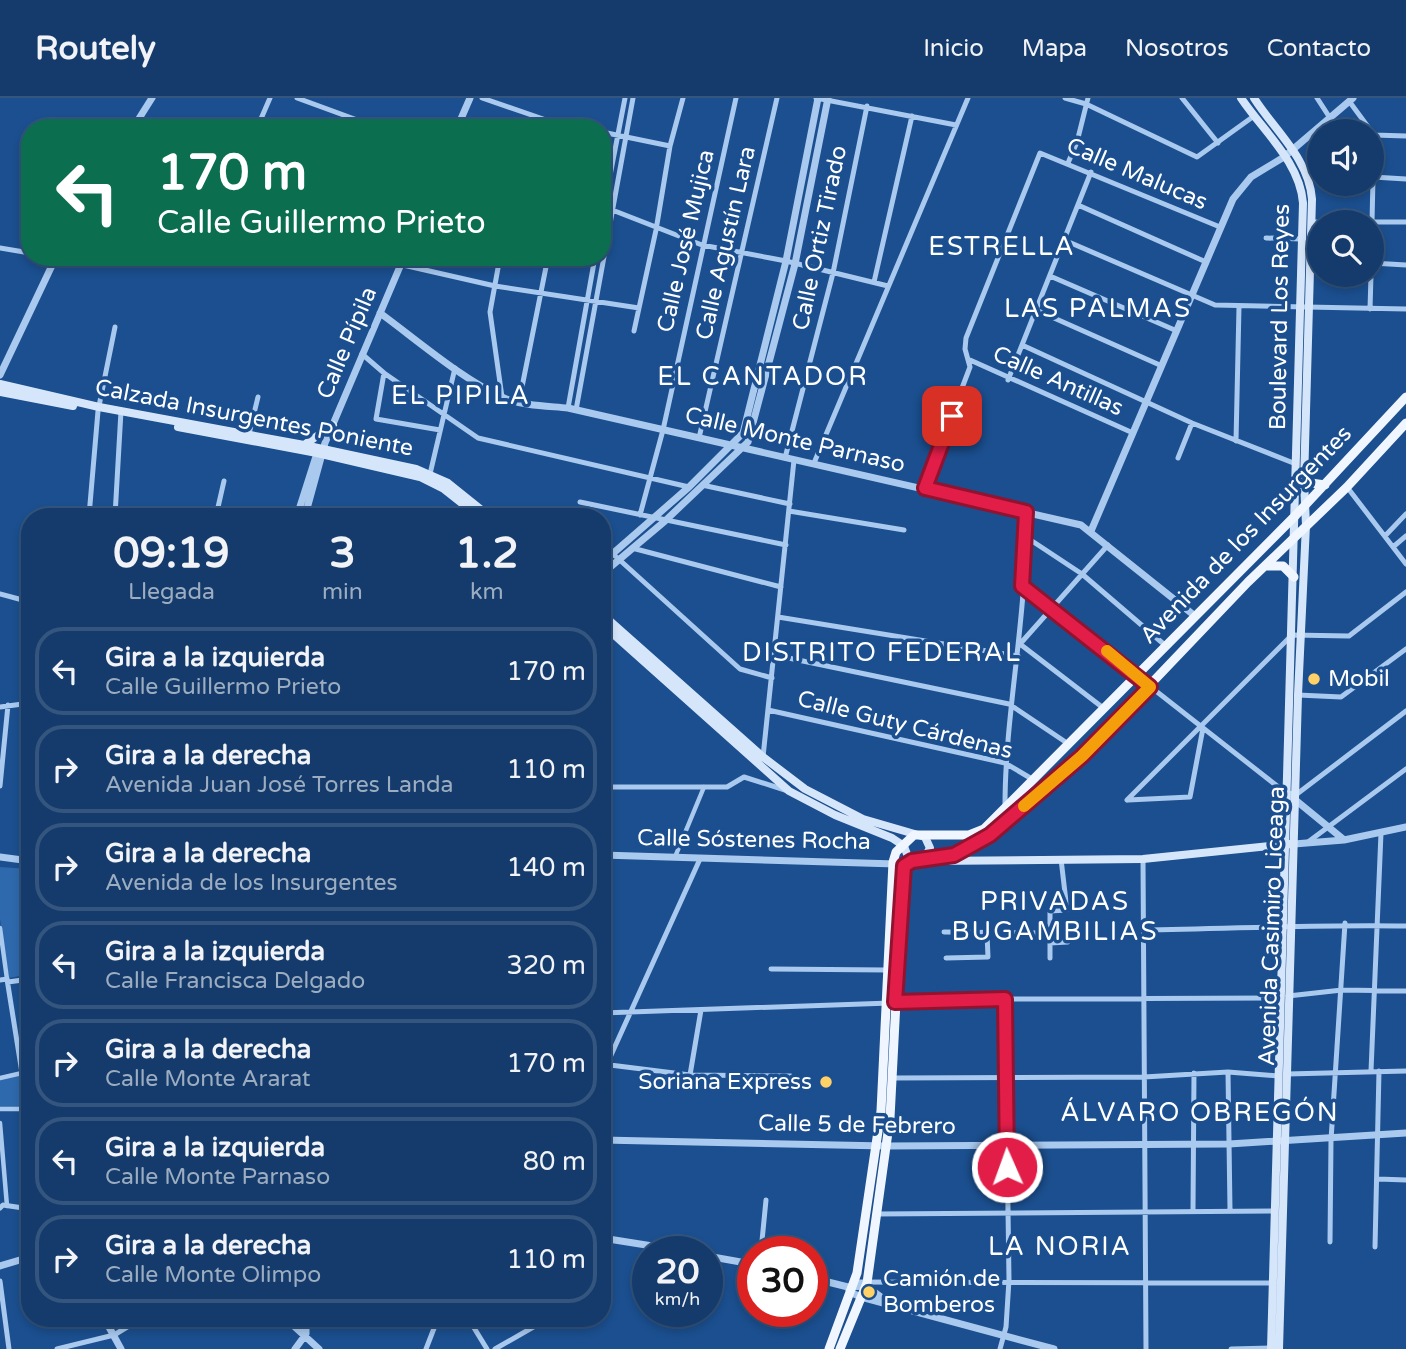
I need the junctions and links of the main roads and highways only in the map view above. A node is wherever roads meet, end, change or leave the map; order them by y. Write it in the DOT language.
graph roads {
  1 [pos="1241,98"];
  2 [pos="1254,98"];
  3 [pos="0,384"];
  4 [pos="0,392"];
  5 [pos="1406,397"];
  6 [pos="98,409"];
  7 [pos="121,413"];
  8 [pos="1302,415"];
  9 [pos="1406,422"];
  10 [pos="333,425"];
  11 [pos="284,444"];
  12 [pos="304,445"];
  13 [pos="322,449"];
  14 [pos="386,466"];
  15 [pos="1304,482"];
  16 [pos="1325,485"];
  17 [pos="465,500"];
  18 [pos="1305,505"];
  19 [pos="472,508"];
  20 [pos="477,508"];
  21 [pos="1296,515"];
  22 [pos="1306,525"];
  23 [pos="1295,537"];
  24 [pos="1268,566"];
  25 [pos="1294,577"];
  26 [pos="611,622"];
  27 [pos="611,632"];
  28 [pos="1297,634"];
  29 [pos="830,808"];
  30 [pos="919,835"];
  31 [pos="1290,844"];
  32 [pos="904,846"];
  33 [pos="922,860"];
  34 [pos="890,1003"];
  35 [pos="1281,1142"];
  36 [pos="881,1146"];
  37 [pos="854,1289"];
  38 [pos="829,1349"];
  39 [pos="840,1349"];
  40 [pos="1274,1349"];
  1 -- 8 [label="main road, Boulevard Los Reyes"];
  2 -- 8 [label="main road, Boulevard Los Reyes"];
  3 -- 6 [label="main road, Calzada Insurgentes Poniente"];
  4 -- 6 [label="main road, Calzada Insurgentes Poniente"];
  5 -- 16 [label="main road, Avenida de los Insurgentes"];
  6 -- 7 [label="main road, Calzada Insurgentes Poniente"];
  7 -- 11 [label="main road, Calzada Insurgentes Poniente"];
  7 -- 11 [label="main road, Calzada Insurgentes Poniente"];
  8 -- 15 [label="main road, Boulevard Los Reyes"];
  8 -- 21 [label="main road, Boulevard Los Reyes"];
  9 -- 22 [label="main road, Avenida de los Insurgentes"];
  10 -- 12 [label="main road"];
  11 -- 12 [label="main road, Calzada Insurgentes Poniente"];
  11 -- 13 [label="main road, Calzada Insurgentes Poniente"];
  12 -- 13 [label="main road, Calzada Insurgentes Poniente"];
  13 -- 14 [label="main road, Calzada Insurgentes Poniente"];
  14 -- 17 [label="main road, Calzada Insurgentes Poniente"];
  14 -- 17 [label="main road, Calzada Insurgentes Poniente"];
  15 -- 16 [label="main road"];
  15 -- 18 [label="main road, Boulevard Los Reyes"];
  16 -- 18 [label="main road, Avenida de los Insurgentes"];
  17 -- 19 [label="main road, Calzada Insurgentes Poniente"];
  17 -- 20 [label="main road, Calzada Insurgentes Poniente"];
  18 -- 21 [label="main road, Avenida de los Insurgentes"];
  18 -- 22 [label="main road, Avenida Casimiro Liceaga"];
  21 -- 23 [label="main road, Avenida Casimiro Liceaga"];
  21 -- 30 [label="main road, Avenida de los Insurgentes"];
  22 -- 23 [label="main road, Avenida de los Insurgentes"];
  22 -- 28 [label="main road, Avenida Casimiro Liceaga"];
  23 -- 24 [label="main road, Avenida de los Insurgentes"];
  23 -- 25 [label="main road, Avenida Casimiro Liceaga"];
  24 -- 25 [label="main road"];
  24 -- 33 [label="main road, Avenida de los Insurgentes"];
  25 -- 28 [label="main road, Avenida Casimiro Liceaga"];
  26 -- 29 [label="main road"];
  27 -- 29 [label="main road"];
  28 -- 31 [label="main road, Avenida Casimiro Liceaga"];
  28 -- 31 [label="main road, Avenida Casimiro Liceaga"];
  29 -- 30 [label="main road"];
  29 -- 32 [label="main road"];
  30 -- 32 [label="main road"];
  30 -- 33 [label="main road"];
  31 -- 33 [label="main road"];
  31 -- 35 [label="main road, Avenida Casimiro Liceaga"];
  32 -- 33 [label="main road"];
  32 -- 34 [label="main road"];
  33 -- 34 [label="main road, Avenida de los Insurgentes"];
  34 -- 36 [label="main road"];
  34 -- 36 [label="main road"];
  35 -- 40 [label="main road, Avenida Casimiro Liceaga"];
  35 -- 40 [label="main road, Avenida Casimiro Liceaga"];
  36 -- 37 [label="main road"];
  36 -- 37 [label="main road"];
  37 -- 38 [label="main road"];
  37 -- 39 [label="main road"];
}
